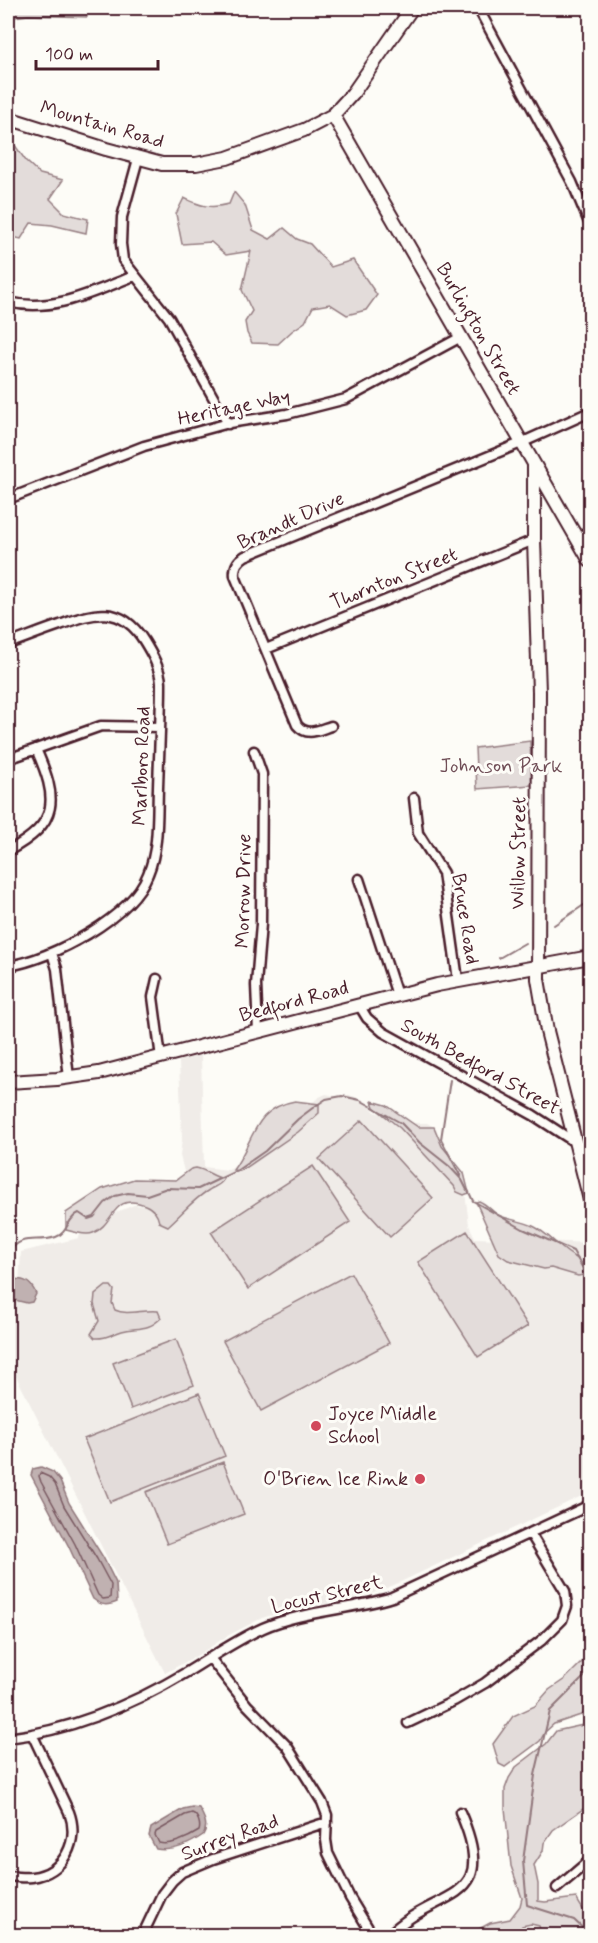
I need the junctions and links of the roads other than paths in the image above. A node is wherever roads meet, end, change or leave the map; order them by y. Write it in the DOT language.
graph roads {
  1 [pos="412,8"];
  2 [pos="478,8"];
  3 [pos="333,114"];
  4 [pos="8,118"];
  5 [pos="138,159"];
  6 [pos="591,225"];
  7 [pos="134,276"];
  8 [pos="8,302"];
  9 [pos="461,337"];
  10 [pos="591,412"];
  11 [pos="228,424"];
  12 [pos="521,443"];
  13 [pos="534,465"];
  14 [pos="8,499"];
  15 [pos="591,530"];
  16 [pos="578,538"];
  17 [pos="534,540"];
  18 [pos="591,561"];
  19 [pos="8,644"];
  20 [pos="266,649"];
  21 [pos="331,726"];
  22 [pos="160,727"];
  23 [pos="36,749"];
  24 [pos="254,751"];
  25 [pos="8,759"];
  26 [pos="414,798"];
  27 [pos="8,851"];
  28 [pos="359,879"];
  29 [pos="52,953"];
  30 [pos="591,957"];
  31 [pos="8,966"];
  32 [pos="537,967"];
  33 [pos="157,979"];
  34 [pos="458,980"];
  35 [pos="397,995"];
  36 [pos="359,1005"];
  37 [pos="258,1032"];
  38 [pos="161,1058"];
  39 [pos="69,1078"];
  40 [pos="8,1082"];
  41 [pos="575,1141"];
  42 [pos="591,1152"];
  43 [pos="591,1200"];
  44 [pos="590,1506"];
  45 [pos="530,1533"];
  46 [pos="210,1658"];
  47 [pos="408,1723"];
  48 [pos="32,1734"];
  49 [pos="8,1738"];
  50 [pos="460,1812"];
  51 [pos="327,1822"];
  52 [pos="591,1860"];
  53 [pos="8,1876"];
  54 [pos="557,1888"];
  55 [pos="142,1935"];
  56 [pos="373,1935"];
  57 [pos="388,1935"];
  1 -- 3 [label="street, Mountain Road"];
  2 -- 6 [label="street"];
  3 -- 5 [label="street, Mountain Road"];
  3 -- 9 [label="street, Burlington Street"];
  4 -- 5 [label="street, Mountain Road"];
  5 -- 7 [label="street"];
  7 -- 8 [label="street"];
  7 -- 11 [label="street"];
  9 -- 11 [label="street, Heritage Way"];
  9 -- 12 [label="street, Burlington Street"];
  10 -- 12 [label="street, Brandt Drive"];
  11 -- 14 [label="street, Heritage Way"];
  12 -- 13 [label="street, Burlington Street"];
  12 -- 20 [label="street, Brandt Drive"];
  13 -- 16 [label="street, Burlington Street"];
  13 -- 17 [label="street, Willow Street"];
  15 -- 16 [label="street"];
  16 -- 18 [label="street, Burlington Street"];
  17 -- 20 [label="street, Thornton Street"];
  17 -- 32 [label="street, Willow Street"];
  19 -- 22 [label="street, Marlboro Road"];
  20 -- 21 [label="street, Brandt Drive"];
  22 -- 23 [label="street"];
  22 -- 29 [label="street, Marlboro Road"];
  23 -- 25 [label="street"];
  23 -- 27 [label="street"];
  24 -- 37 [label="street, Morrow Drive"];
  26 -- 34 [label="street, Bruce Road"];
  28 -- 35 [label="street"];
  29 -- 31 [label="street, Marlboro Road"];
  29 -- 39 [label="street"];
  30 -- 32 [label="street, Bedford Road"];
  32 -- 34 [label="street, Bedford Road"];
  32 -- 41 [label="street, Willow Street"];
  33 -- 38 [label="street"];
  34 -- 35 [label="street, Bedford Road"];
  35 -- 36 [label="street, Bedford Road"];
  36 -- 37 [label="street, Bedford Road"];
  36 -- 41 [label="street, South Bedford Street"];
  37 -- 38 [label="street, Bedford Road"];
  38 -- 39 [label="street, Bedford Road"];
  39 -- 40 [label="street, Bedford Road"];
  41 -- 42 [label="street, South Bedford Street"];
  41 -- 43 [label="street, Willow Street"];
  44 -- 45 [label="street, Locust Street"];
  45 -- 46 [label="street, Locust Street"];
  45 -- 47 [label="street"];
  46 -- 48 [label="street, Locust Street"];
  46 -- 51 [label="street"];
  48 -- 49 [label="street, Locust Street"];
  48 -- 53 [label="street"];
  50 -- 57 [label="street"];
  51 -- 55 [label="street, Surrey Road"];
  51 -- 56 [label="street"];
  52 -- 54 [label="street"];
}
